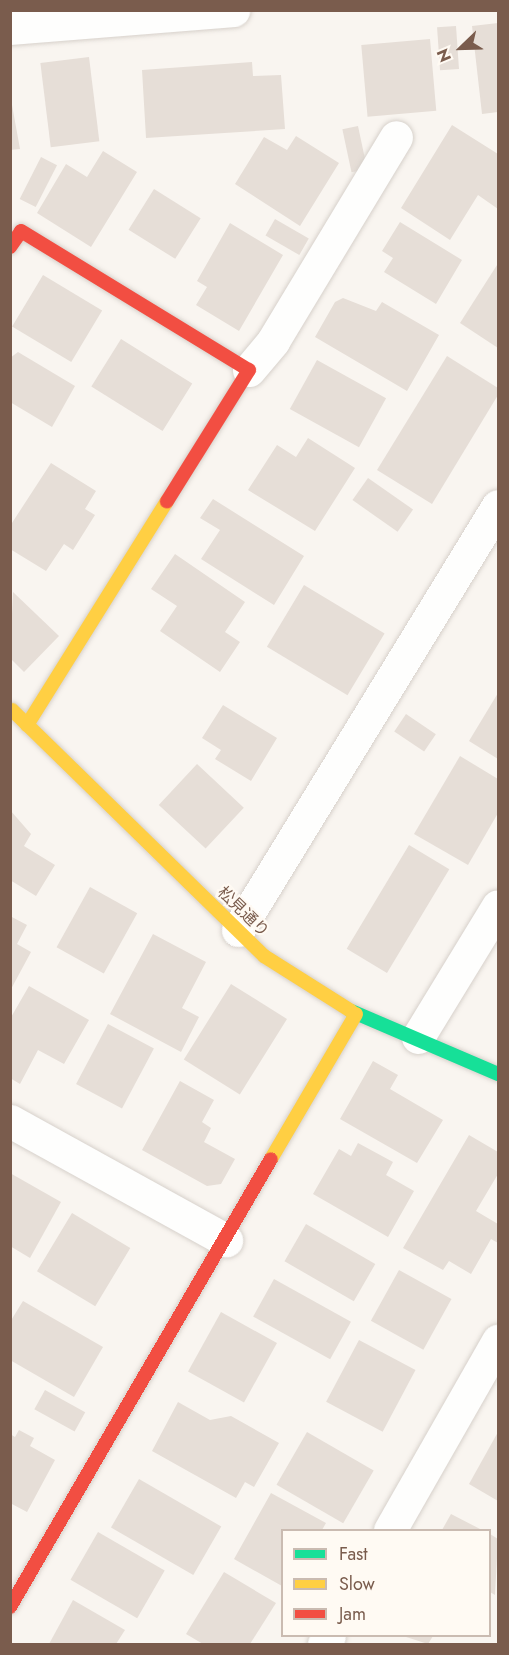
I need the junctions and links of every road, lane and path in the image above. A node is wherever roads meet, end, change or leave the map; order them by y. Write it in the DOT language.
graph roads {
  1 [pos="233,10"];
  2 [pos="10,28"];
  3 [pos="396,137"];
  4 [pos="10,247"];
  5 [pos="249,370"];
  6 [pos="498,506"];
  7 [pos="10,708"];
  8 [pos="27,724"];
  9 [pos="498,906"];
  10 [pos="238,930"];
  11 [pos="356,1014"];
  12 [pos="418,1036"];
  13 [pos="498,1074"];
  14 [pos="10,1121"];
  15 [pos="226,1240"];
  16 [pos="498,1341"];
  17 [pos="391,1529"];
  18 [pos="10,1607"];
  1 -- 2 [label="street"];
  3 -- 5 [label="street"];
  4 -- 5 [label="street"];
  5 -- 8 [label="street"];
  6 -- 10 [label="street"];
  7 -- 8 [label="street, 松見通り"];
  8 -- 10 [label="street, 松見通り"];
  9 -- 12 [label="street"];
  10 -- 11 [label="street, 松見通り"];
  11 -- 12 [label="street, 松見通り"];
  11 -- 15 [label="street"];
  12 -- 13 [label="street, 松見通り"];
  14 -- 15 [label="street"];
  15 -- 18 [label="street"];
  16 -- 17 [label="street"];
}
